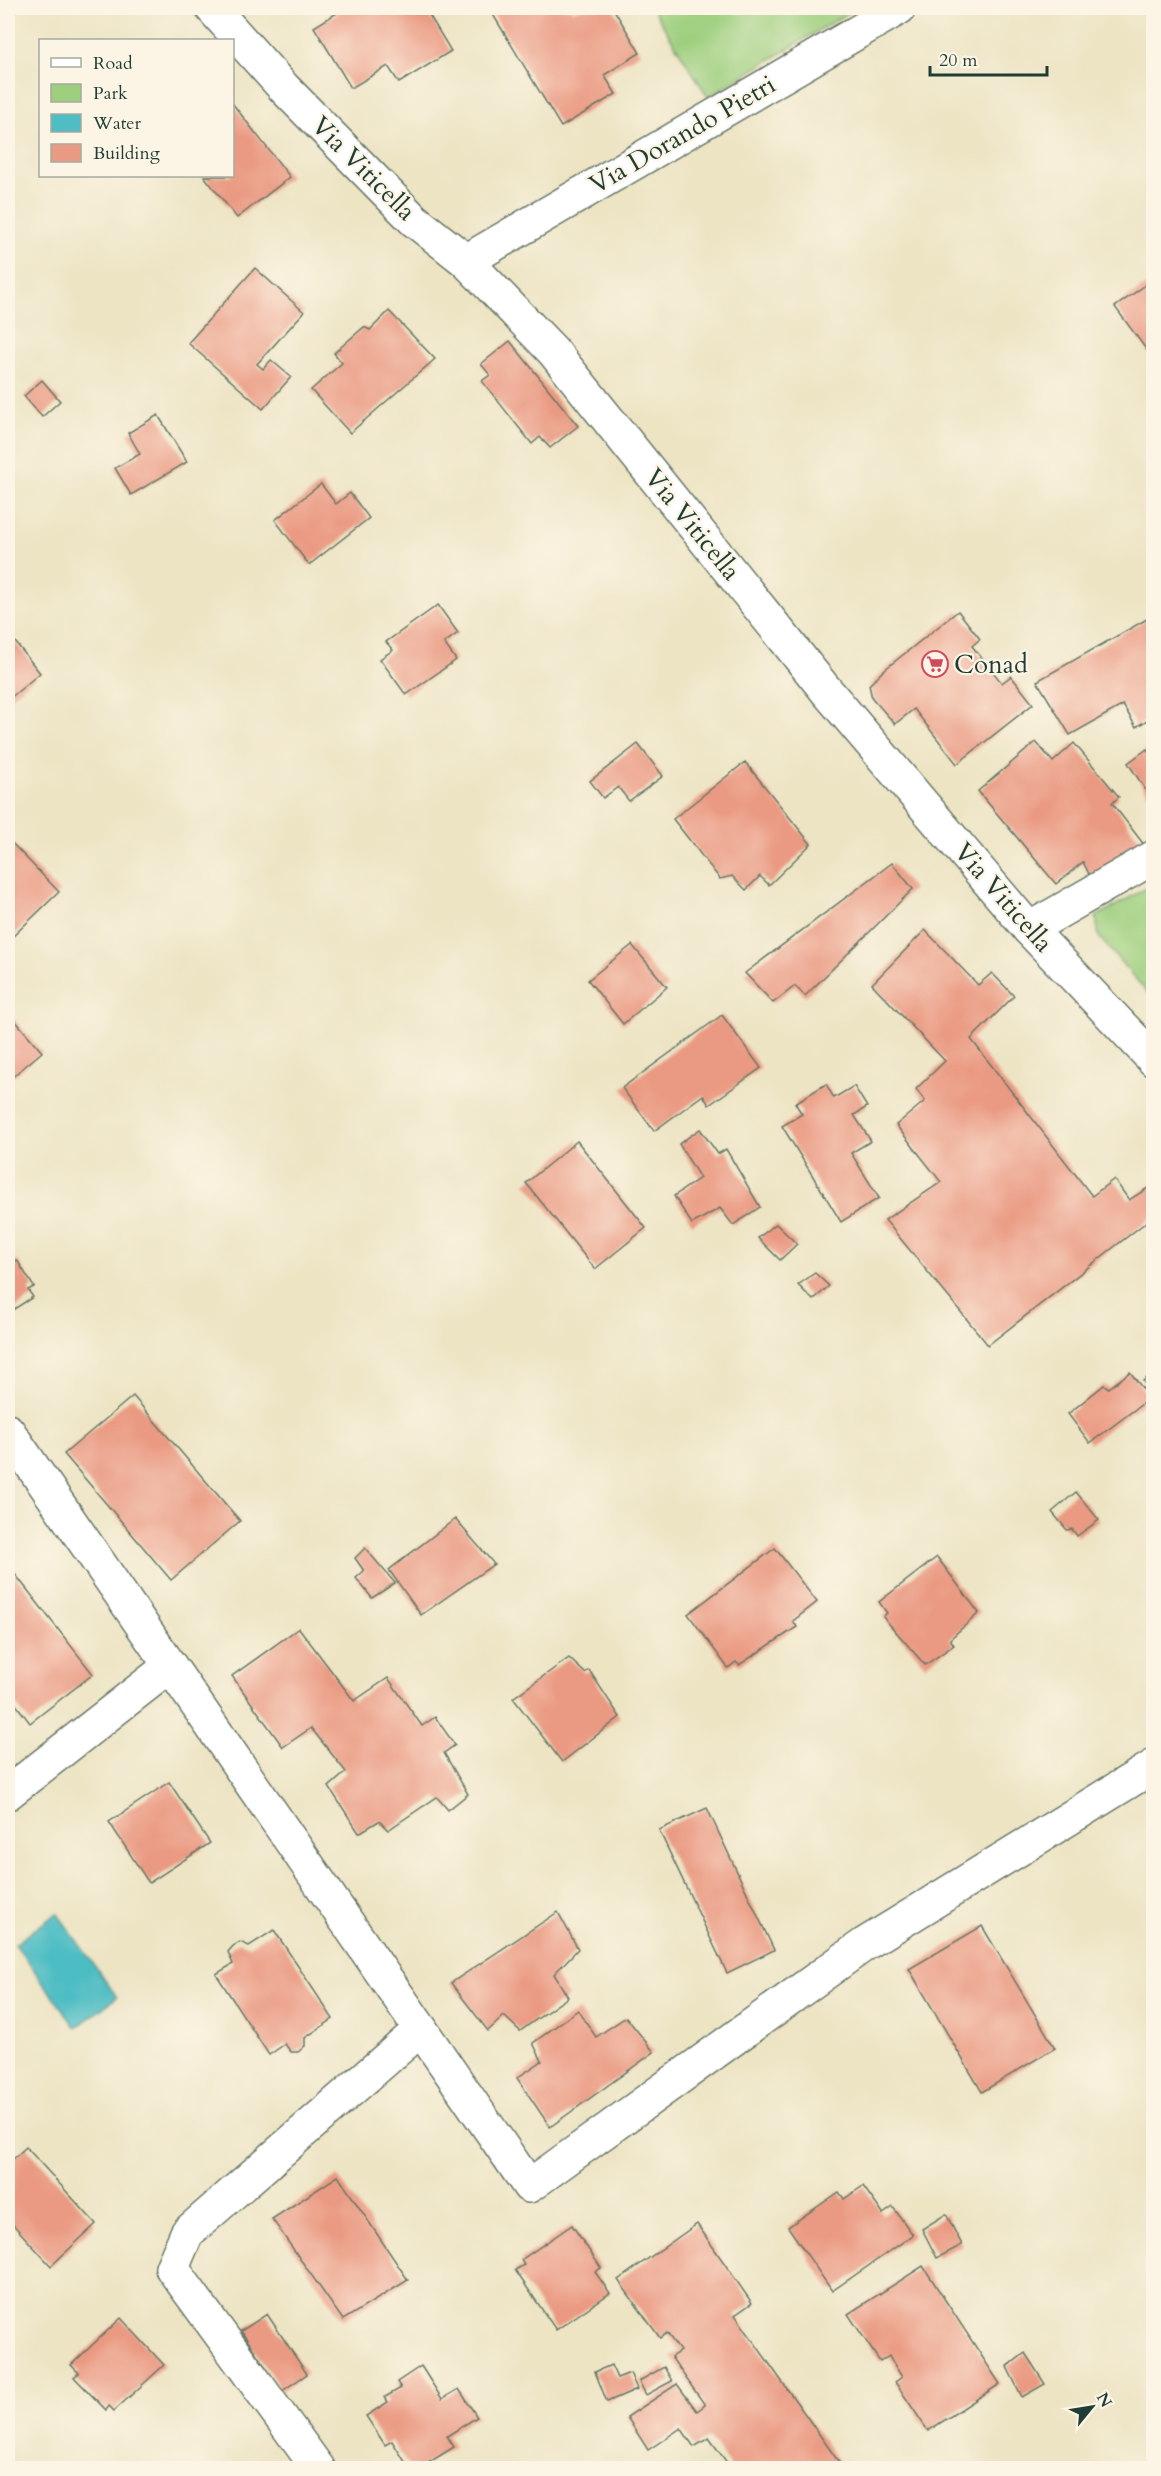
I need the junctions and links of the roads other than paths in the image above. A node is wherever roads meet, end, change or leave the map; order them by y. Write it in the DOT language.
graph roads {
  1 [pos="212,8"];
  2 [pos="899,8"];
  3 [pos="466,261"];
  4 [pos="1154,857"];
  5 [pos="1029,929"];
  6 [pos="1154,1060"];
  7 [pos="8,1431"];
  8 [pos="170,1666"];
  9 [pos="1154,1766"];
  10 [pos="8,1793"];
  11 [pos="421,2029"];
  12 [pos="318,2469"];
  1 -- 3 [label="street, Via Viticella"];
  2 -- 3 [label="street, Via Dorando Pietri"];
  3 -- 5 [label="street, Via Viticella"];
  4 -- 5 [label="street"];
  5 -- 6 [label="street, Via Viticella"];
  7 -- 8 [label="street"];
  8 -- 10 [label="street"];
  8 -- 11 [label="street"];
  9 -- 11 [label="street"];
  11 -- 12 [label="street"];
}
